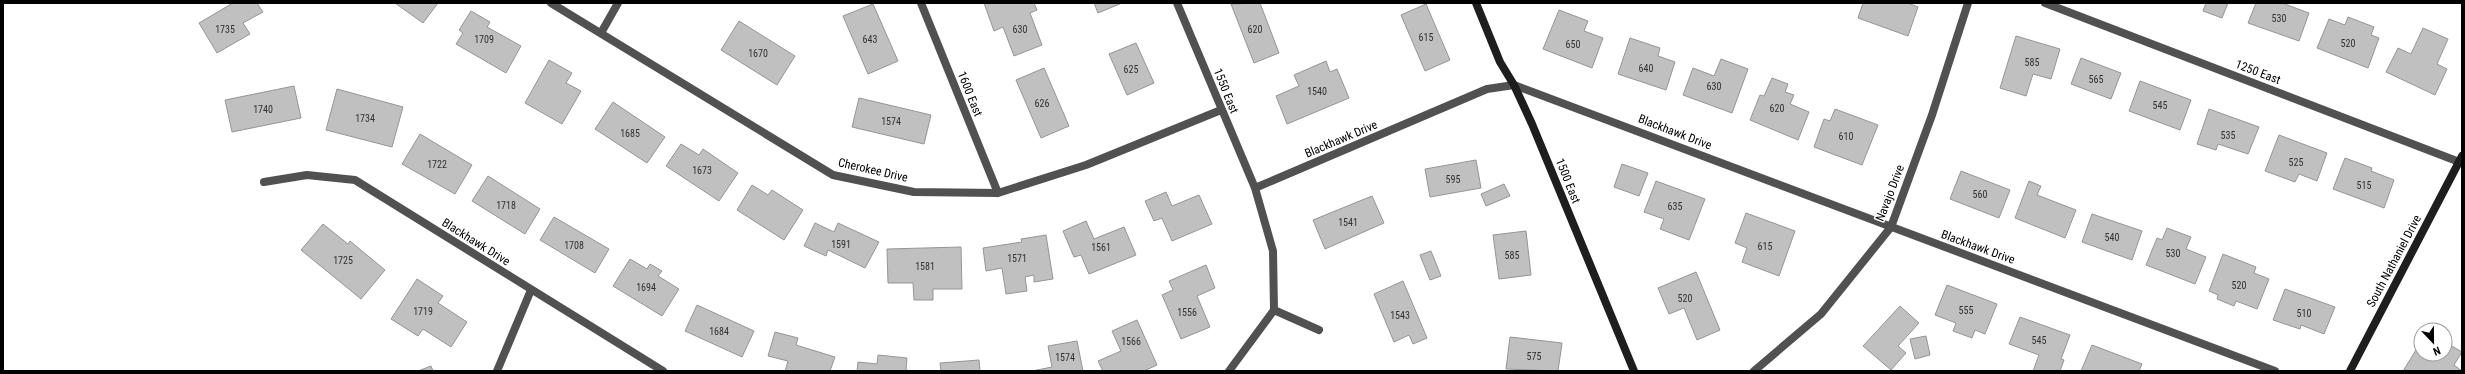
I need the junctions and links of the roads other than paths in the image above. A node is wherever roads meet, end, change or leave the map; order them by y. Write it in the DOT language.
graph roads {
  1 [pos="551,3"];
  2 [pos="618,3"];
  3 [pos="921,3"];
  4 [pos="1177,3"];
  5 [pos="1476,3"];
  6 [pos="1968,3"];
  7 [pos="2045,3"];
  8 [pos="602,33"];
  9 [pos="1514,85"];
  10 [pos="1221,110"];
  11 [pos="2461,160"];
  12 [pos="264,182"];
  13 [pos="1256,188"];
  14 [pos="998,193"];
  15 [pos="1891,227"];
  16 [pos="531,290"];
  17 [pos="1274,310"];
  18 [pos="1318,330"];
  19 [pos="497,371"];
  20 [pos="663,371"];
  21 [pos="1229,371"];
  22 [pos="1634,371"];
  23 [pos="1754,371"];
  24 [pos="2275,371"];
  25 [pos="2350,371"];
  1 -- 8 [label="street, Cherokee Drive"];
  2 -- 8 [label="street"];
  3 -- 14 [label="street, 1600 East"];
  4 -- 10 [label="street, 1550 East"];
  5 -- 9 [label="street, 1500 East"];
  6 -- 15 [label="street, Navajo Drive"];
  7 -- 11 [label="street, 1250 East"];
  8 -- 14 [label="street, Cherokee Drive"];
  9 -- 13 [label="street, Blackhawk Drive"];
  9 -- 15 [label="street, Blackhawk Drive"];
  9 -- 22 [label="street, 1500 East"];
  10 -- 13 [label="street, 1550 East"];
  10 -- 14 [label="street, Cherokee Drive"];
  11 -- 25 [label="street, South Nathaniel Drive"];
  12 -- 16 [label="street, Blackhawk Drive"];
  13 -- 17 [label="street"];
  15 -- 23 [label="street, Navajo Drive"];
  15 -- 24 [label="street, Blackhawk Drive"];
  16 -- 19 [label="street"];
  16 -- 20 [label="street, Blackhawk Drive"];
  17 -- 18 [label="street"];
  17 -- 21 [label="street"];
}
